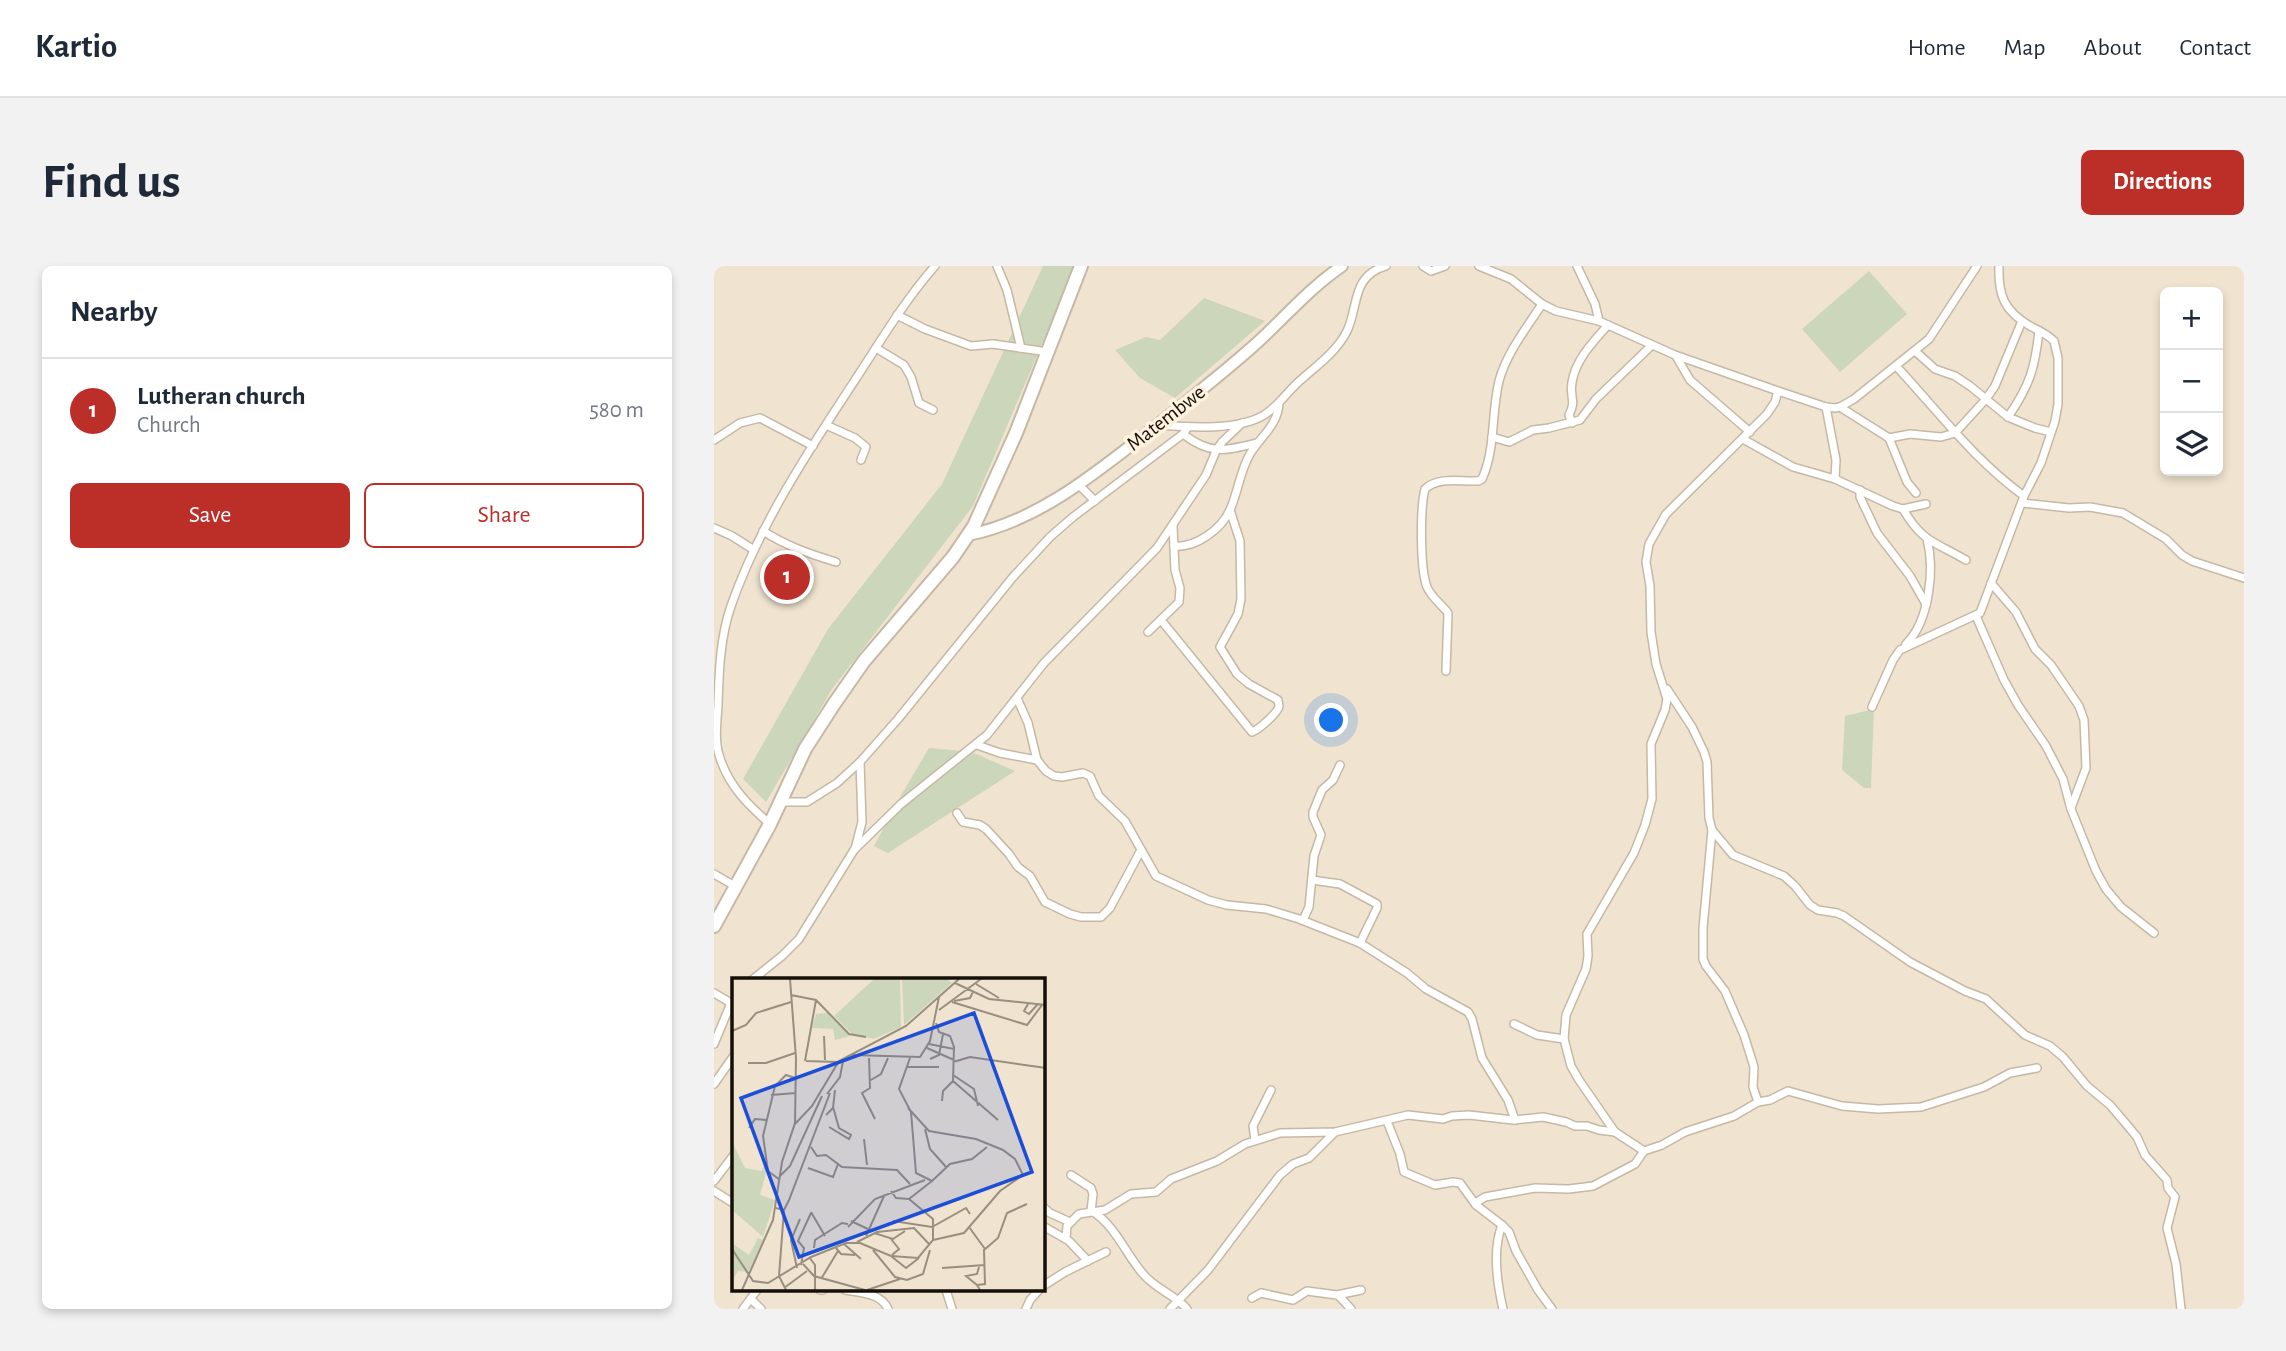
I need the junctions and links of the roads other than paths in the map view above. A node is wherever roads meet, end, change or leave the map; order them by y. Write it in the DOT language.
graph roads {
  1 [pos="935,266"];
  2 [pos="997,266"];
  3 [pos="1342,266"];
  4 [pos="1386,266"];
  5 [pos="1423,266"];
  6 [pos="1445,266"];
  7 [pos="1479,266"];
  8 [pos="1577,266"];
  9 [pos="1977,266"];
  10 [pos="1999,266"];
  11 [pos="1076,270"];
  12 [pos="1542,304"];
  13 [pos="897,315"];
  14 [pos="1599,321"];
  15 [pos="2022,321"];
  16 [pos="1608,325"];
  17 [pos="2039,331"];
  18 [pos="1652,345"];
  19 [pos="876,348"];
  20 [pos="1021,348"];
  21 [pos="1915,351"];
  22 [pos="1048,352"];
  23 [pos="1675,355"];
  24 [pos="1896,366"];
  25 [pos="1778,391"];
  26 [pos="1986,399"];
  27 [pos="1279,403"];
  28 [pos="1826,407"];
  29 [pos="1840,407"];
  30 [pos="933,410"];
  31 [pos="2008,417"];
  32 [pos="1242,423"];
  33 [pos="1572,423"];
  34 [pos="826,425"];
  35 [pos="1156,425"];
  36 [pos="1188,427"];
  37 [pos="1750,432"];
  38 [pos="2051,432"];
  39 [pos="1955,433"];
  40 [pos="1182,434"];
  41 [pos="1492,437"];
  42 [pos="1889,438"];
  43 [pos="1743,439"];
  44 [pos="714,440"];
  45 [pos="1258,443"];
  46 [pos="813,446"];
  47 [pos="1216,451"];
  48 [pos="861,460"];
  49 [pos="1835,479"];
  50 [pos="1078,484"];
  51 [pos="1860,490"];
  52 [pos="1916,493"];
  53 [pos="2023,499"];
  54 [pos="1095,501"];
  55 [pos="1926,504"];
  56 [pos="1903,509"];
  57 [pos="1230,510"];
  58 [pos="1173,526"];
  59 [pos="714,528"];
  60 [pos="763,531"];
  61 [pos="968,535"];
  62 [pos="1927,539"];
  63 [pos="1174,546"];
  64 [pos="754,551"];
  65 [pos="1966,559"];
  66 [pos="836,562"];
  67 [pos="2244,578"];
  68 [pos="1992,583"];
  69 [pos="1926,604"];
  70 [pos="1976,616"];
  71 [pos="1161,620"];
  72 [pos="1148,632"];
  73 [pos="1900,650"];
  74 [pos="1446,671"];
  75 [pos="1659,675"];
  76 [pos="1017,698"];
  77 [pos="1872,707"];
  78 [pos="976,745"];
  79 [pos="1037,760"];
  80 [pos="859,762"];
  81 [pos="1340,765"];
  82 [pos="779,802"];
  83 [pos="2071,809"];
  84 [pos="957,813"];
  85 [pos="770,824"];
  86 [pos="1713,830"];
  87 [pos="855,850"];
  88 [pos="1141,850"];
  89 [pos="714,874"];
  90 [pos="1312,880"];
  91 [pos="735,886"];
  92 [pos="1303,920"];
  93 [pos="714,926"];
  94 [pos="2154,933"];
  95 [pos="1360,943"];
  96 [pos="754,978"];
  97 [pos="714,993"];
  98 [pos="732,1002"];
  99 [pos="1514,1024"];
  100 [pos="1564,1039"];
  101 [pos="714,1044"];
  102 [pos="732,1059"];
  103 [pos="2037,1068"];
  104 [pos="714,1084"];
  105 [pos="1271,1090"];
  106 [pos="1758,1102"];
  107 [pos="1515,1120"];
  108 [pos="1387,1121"];
  109 [pos="1335,1132"];
  110 [pos="1615,1132"];
  111 [pos="1255,1140"];
  112 [pos="1644,1151"];
  113 [pos="732,1157"];
  114 [pos="1071,1175"];
  115 [pos="714,1181"];
  116 [pos="714,1191"];
  117 [pos="732,1202"];
  118 [pos="1476,1205"];
  119 [pos="1045,1210"];
  120 [pos="1091,1211"];
  121 [pos="1070,1222"];
  122 [pos="1502,1225"];
  123 [pos="1045,1227"];
  124 [pos="1066,1238"];
  125 [pos="1106,1252"];
  126 [pos="1088,1261"];
  127 [pos="1045,1285"];
  128 [pos="1361,1290"];
  129 [pos="756,1292"];
  130 [pos="855,1292"];
  131 [pos="947,1292"];
  132 [pos="1037,1292"];
  133 [pos="1337,1295"];
  134 [pos="1252,1298"];
  135 [pos="751,1300"];
  136 [pos="1179,1300"];
  137 [pos="743,1309"];
  138 [pos="761,1309"];
  139 [pos="888,1309"];
  140 [pos="953,1309"];
  141 [pos="1026,1309"];
  142 [pos="1170,1309"];
  143 [pos="1187,1309"];
  144 [pos="1351,1309"];
  145 [pos="1503,1309"];
  146 [pos="1552,1309"];
  147 [pos="2181,1309"];
  1 -- 13 [label="street"];
  2 -- 20 [label="street"];
  3 -- 35 [label="main road, Matembwe"];
  4 -- 27 [label="street"];
  5 -- 6 [label="street"];
  7 -- 12 [label="street"];
  8 -- 14 [label="street"];
  9 -- 21 [label="street"];
  10 -- 15 [label="street"];
  11 -- 22 [label="highway"];
  12 -- 14 [label="street"];
  12 -- 41 [label="street"];
  13 -- 19 [label="street"];
  13 -- 20 [label="street"];
  14 -- 16 [label="street"];
  15 -- 17 [label="street"];
  15 -- 26 [label="street"];
  16 -- 18 [label="street"];
  16 -- 33 [label="street"];
  17 -- 31 [label="street"];
  17 -- 38 [label="street"];
  18 -- 23 [label="street"];
  18 -- 33 [label="street"];
  19 -- 30 [label="street"];
  19 -- 34 [label="street"];
  20 -- 22 [label="street"];
  21 -- 24 [label="street"];
  21 -- 26 [label="street"];
  22 -- 61 [label="highway"];
  23 -- 25 [label="street"];
  23 -- 37 [label="street"];
  24 -- 29 [label="street"];
  24 -- 39 [label="street"];
  25 -- 28 [label="street"];
  25 -- 37 [label="street"];
  26 -- 31 [label="street"];
  26 -- 39 [label="street"];
  27 -- 32 [label="street"];
  27 -- 45 [label="street"];
  28 -- 29 [label="street"];
  28 -- 49 [label="street"];
  29 -- 42 [label="street"];
  31 -- 38 [label="street"];
  32 -- 36 [label="street"];
  32 -- 47 [label="street"];
  33 -- 41 [label="street"];
  34 -- 46 [label="street"];
  34 -- 48 [label="street"];
  35 -- 36 [label="street"];
  35 -- 50 [label="main road, Matembwe"];
  36 -- 40 [label="street"];
  37 -- 43 [label="street"];
  38 -- 53 [label="street"];
  39 -- 42 [label="street"];
  39 -- 53 [label="street"];
  40 -- 47 [label="street"];
  40 -- 54 [label="street"];
  41 -- 74 [label="street"];
  42 -- 52 [label="street"];
  43 -- 49 [label="street"];
  43 -- 75 [label="street"];
  44 -- 46 [label="street"];
  45 -- 47 [label="street"];
  45 -- 57 [label="street"];
  46 -- 60 [label="street"];
  47 -- 58 [label="street"];
  49 -- 51 [label="street"];
  50 -- 54 [label="street"];
  50 -- 61 [label="main road, Matembwe"];
  51 -- 56 [label="street"];
  51 -- 69 [label="street"];
  53 -- 67 [label="street"];
  53 -- 68 [label="street"];
  54 -- 80 [label="street"];
  55 -- 56 [label="street"];
  56 -- 62 [label="street"];
  57 -- 63 [label="street"];
  57 -- 71 [label="street"];
  58 -- 63 [label="street"];
  58 -- 76 [label="street"];
  59 -- 64 [label="street"];
  60 -- 64 [label="street"];
  60 -- 66 [label="street"];
  61 -- 82 [label="highway"];
  62 -- 65 [label="street"];
  62 -- 69 [label="street"];
  63 -- 71 [label="street"];
  64 -- 85 [label="street"];
  68 -- 70 [label="street"];
  68 -- 83 [label="street"];
  69 -- 73 [label="street"];
  70 -- 73 [label="street"];
  70 -- 83 [label="street"];
  71 -- 72 [label="street"];
  73 -- 77 [label="street"];
  75 -- 86 [label="street"];
  75 -- 100 [label="street"];
  76 -- 78 [label="street"];
  76 -- 79 [label="street"];
  78 -- 79 [label="street"];
  78 -- 87 [label="street"];
  79 -- 88 [label="street"];
  80 -- 82 [label="street"];
  80 -- 87 [label="street"];
  81 -- 90 [label="street"];
  82 -- 85 [label="highway"];
  83 -- 94 [label="street"];
  84 -- 88 [label="street"];
  85 -- 91 [label="highway"];
  86 -- 106 [label="street"];
  86 -- 147 [label="street"];
  87 -- 96 [label="street"];
  88 -- 92 [label="street"];
  89 -- 91 [label="street"];
  90 -- 92 [label="street"];
  90 -- 95 [label="street"];
  91 -- 93 [label="highway"];
  92 -- 95 [label="street"];
  95 -- 107 [label="street"];
  97 -- 98 [label="street"];
  98 -- 101 [label="street"];
  99 -- 100 [label="street"];
  100 -- 110 [label="street"];
  102 -- 104 [label="street"];
  103 -- 106 [label="street"];
  105 -- 111 [label="street"];
  106 -- 112 [label="street"];
  107 -- 108 [label="street"];
  107 -- 110 [label="street"];
  108 -- 109 [label="street"];
  108 -- 118 [label="street"];
  109 -- 111 [label="street"];
  109 -- 136 [label="street"];
  110 -- 112 [label="street"];
  111 -- 120 [label="street"];
  112 -- 118 [label="street"];
  113 -- 115 [label="street"];
  114 -- 120 [label="street"];
  116 -- 117 [label="street"];
  118 -- 122 [label="street"];
  119 -- 121 [label="street"];
  120 -- 121 [label="street"];
  120 -- 136 [label="street"];
  121 -- 124 [label="street"];
  122 -- 145 [label="street"];
  122 -- 146 [label="street"];
  123 -- 124 [label="street"];
  124 -- 126 [label="street"];
  125 -- 126 [label="street"];
  126 -- 127 [label="street"];
  128 -- 133 [label="street"];
  129 -- 135 [label="street"];
  130 -- 139 [label="street"];
  131 -- 140 [label="street"];
  132 -- 141 [label="street"];
  133 -- 134 [label="street"];
  133 -- 144 [label="street"];
  135 -- 137 [label="street"];
  135 -- 138 [label="street"];
  136 -- 142 [label="street"];
  136 -- 143 [label="street"];
}
